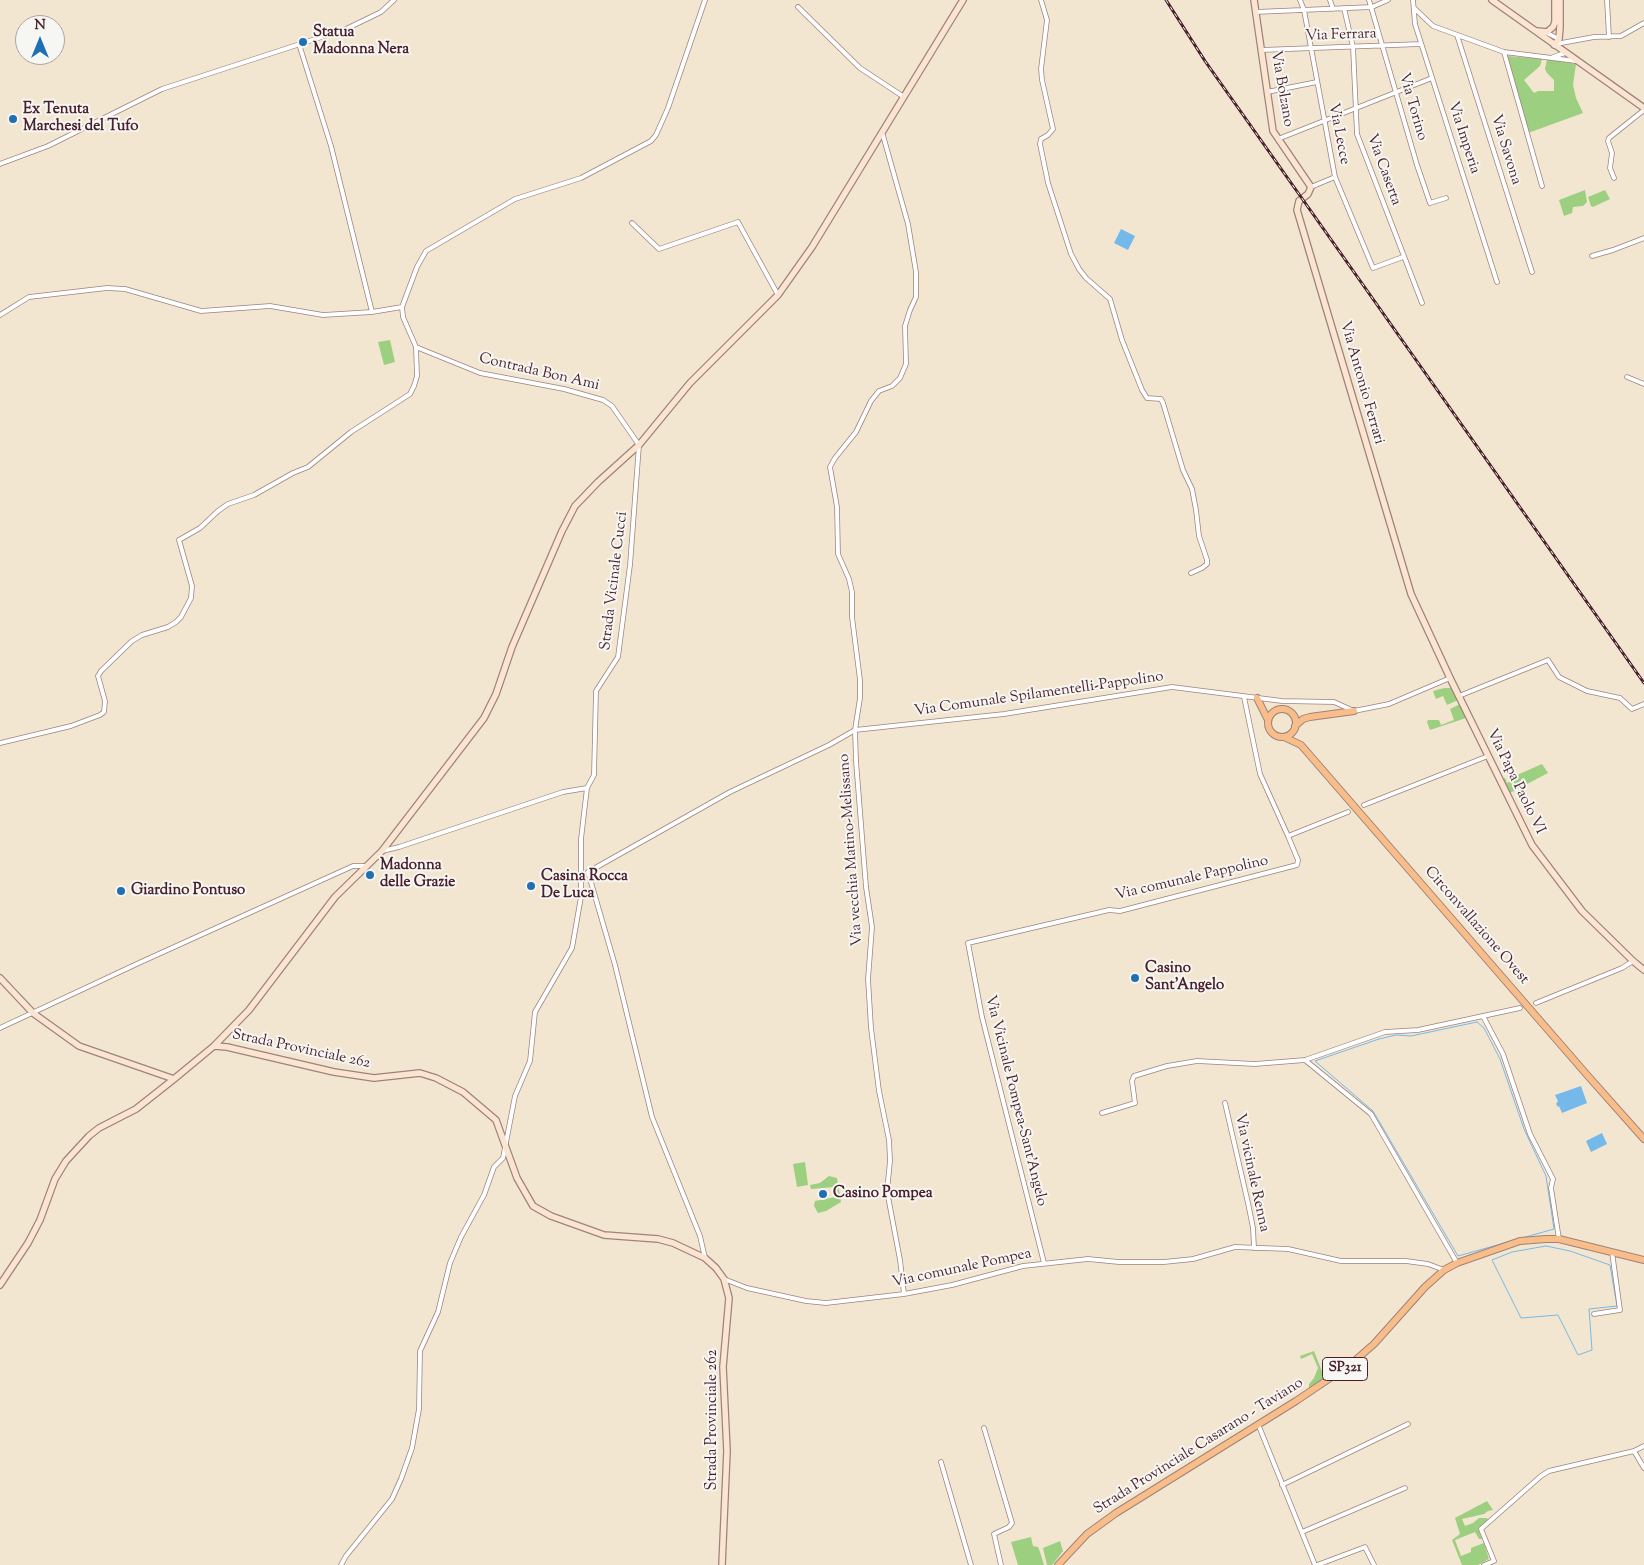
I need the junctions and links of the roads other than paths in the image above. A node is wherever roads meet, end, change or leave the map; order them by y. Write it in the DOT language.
graph roads {
  1 [pos="394,0"];
  2 [pos="705,0"];
  3 [pos="964,0"];
  4 [pos="1041,0"];
  5 [pos="1254,0"];
  6 [pos="1300,0"];
  7 [pos="1330,0"];
  8 [pos="1369,0"];
  9 [pos="1388,0"];
  10 [pos="1413,0"];
  11 [pos="1492,0"];
  12 [pos="1555,0"];
  13 [pos="1560,0"];
  14 [pos="1607,0"];
  15 [pos="1372,7"];
  16 [pos="798,8"];
  17 [pos="1344,8"];
  18 [pos="1414,8"];
  19 [pos="1333,9"];
  20 [pos="1304,10"];
  21 [pos="1255,12"];
  22 [pos="1644,23"];
  23 [pos="1536,31"];
  24 [pos="1544,32"];
  25 [pos="1457,34"];
  26 [pos="1609,37"];
  27 [pos="1559,39"];
  28 [pos="299,44"];
  29 [pos="1421,44"];
  30 [pos="1383,46"];
  31 [pos="1555,46"];
  32 [pos="1352,47"];
  33 [pos="1311,48"];
  34 [pos="1261,50"];
  35 [pos="1504,52"];
  36 [pos="1565,53"];
  37 [pos="1551,58"];
  38 [pos="1560,59"];
  39 [pos="1577,61"];
  40 [pos="1432,78"];
  41 [pos="1317,82"];
  42 [pos="1267,92"];
  43 [pos="1396,92"];
  44 [pos="904,97"];
  45 [pos="1355,108"];
  46 [pos="1644,109"];
  47 [pos="1324,120"];
  48 [pos="882,132"];
  49 [pos="1278,139"];
  50 [pos="0,164"];
  51 [pos="1335,177"];
  52 [pos="1614,178"];
  53 [pos="1542,186"];
  54 [pos="1311,187"];
  55 [pos="1446,198"];
  56 [pos="632,223"];
  57 [pos="1644,238"];
  58 [pos="1592,256"];
  59 [pos="1403,257"];
  60 [pos="1532,272"];
  61 [pos="1497,282"];
  62 [pos="778,295"];
  63 [pos="1422,303"];
  64 [pos="402,307"];
  65 [pos="372,312"];
  66 [pos="0,315"];
  67 [pos="416,346"];
  68 [pos="1627,377"];
  69 [pos="1644,384"];
  70 [pos="639,445"];
  71 [pos="1191,573"];
  72 [pos="1405,576"];
  73 [pos="1450,678"];
  74 [pos="1459,696"];
  75 [pos="1244,697"];
  76 [pos="1256,698"];
  77 [pos="1644,704"];
  78 [pos="1260,707"];
  79 [pos="1354,710"];
  80 [pos="1273,712"];
  81 [pos="1293,715"];
  82 [pos="1310,717"];
  83 [pos="1268,720"];
  84 [pos="1294,728"];
  85 [pos="855,730"];
  86 [pos="1284,737"];
  87 [pos="0,743"];
  88 [pos="1301,745"];
  89 [pos="1488,756"];
  90 [pos="587,788"];
  91 [pos="1364,805"];
  92 [pos="1348,812"];
  93 [pos="1288,836"];
  94 [pos="382,851"];
  95 [pos="367,866"];
  96 [pos="968,943"];
  97 [pos="1633,961"];
  98 [pos="1643,967"];
  99 [pos="0,978"];
  100 [pos="1536,1003"];
  101 [pos="1520,1008"];
  102 [pos="33,1013"];
  103 [pos="1483,1016"];
  104 [pos="0,1028"];
  105 [pos="214,1046"];
  106 [pos="1305,1060"];
  107 [pos="174,1079"];
  108 [pos="1224,1103"];
  109 [pos="1102,1113"];
  110 [pos="1644,1138"];
  111 [pos="506,1147"];
  112 [pos="1559,1239"];
  113 [pos="1254,1248"];
  114 [pos="1612,1252"];
  115 [pos="705,1258"];
  116 [pos="1644,1260"];
  117 [pos="1457,1263"];
  118 [pos="1044,1264"];
  119 [pos="1444,1270"];
  120 [pos="724,1279"];
  121 [pos="0,1285"];
  122 [pos="904,1294"];
  123 [pos="1594,1314"];
  124 [pos="1258,1424"];
  125 [pos="1408,1424"];
  126 [pos="984,1428"];
  127 [pos="1644,1446"];
  128 [pos="1634,1451"];
  129 [pos="941,1462"];
  130 [pos="1644,1468"];
  131 [pos="1282,1484"];
  132 [pos="1405,1488"];
  133 [pos="1302,1532"];
  134 [pos="1495,1563"];
  135 [pos="341,1565"];
  136 [pos="722,1565"];
  137 [pos="971,1565"];
  138 [pos="1002,1565"];
  139 [pos="1058,1565"];
  140 [pos="1316,1565"];
  141 [pos="1374,1565"];
  142 [pos="1484,1565"];
  1 -- 28 [label="street"];
  2 -- 64 [label="street"];
  3 -- 44 [label="street"];
  4 -- 71 [label="street"];
  5 -- 21 [label="street, Via Bolzano"];
  6 -- 20 [label="street, Via Lecce"];
  7 -- 19 [label="street"];
  8 -- 15 [label="street, Via Torino"];
  9 -- 15 [label="street"];
  10 -- 18 [label="street, Via Imperia"];
  11 -- 23 [label="street"];
  12 -- 24 [label="street"];
  13 -- 27 [label="street"];
  14 -- 26 [label="street"];
  15 -- 17 [label="street"];
  15 -- 30 [label="street, Via Torino"];
  16 -- 44 [label="street"];
  17 -- 19 [label="street"];
  17 -- 32 [label="street, Via Caserta"];
  18 -- 25 [label="street"];
  18 -- 29 [label="street, Via Imperia"];
  19 -- 20 [label="street"];
  20 -- 21 [label="street"];
  20 -- 33 [label="street, Via Lecce"];
  21 -- 34 [label="street, Via Bolzano"];
  22 -- 26 [label="street"];
  23 -- 24 [label="street"];
  23 -- 31 [label="street"];
  24 -- 27 [label="street"];
  25 -- 35 [label="street"];
  25 -- 60 [label="street, Via Savona"];
  26 -- 31 [label="street"];
  27 -- 31 [label="street"];
  28 -- 50 [label="street"];
  28 -- 65 [label="street"];
  29 -- 30 [label="street, Via Ferrara"];
  29 -- 40 [label="street, Via Imperia"];
  30 -- 32 [label="street, Via Ferrara"];
  30 -- 43 [label="street, Via Torino"];
  31 -- 36 [label="street"];
  31 -- 37 [label="street"];
  32 -- 33 [label="street, Via Ferrara"];
  32 -- 45 [label="street, Via Caserta"];
  33 -- 34 [label="street, Via Ferrara"];
  33 -- 41 [label="street, Via Lecce"];
  34 -- 42 [label="street, Via Bolzano"];
  35 -- 37 [label="street"];
  35 -- 53 [label="street"];
  36 -- 37 [label="street"];
  36 -- 38 [label="street"];
  36 -- 39 [label="street"];
  37 -- 38 [label="street"];
  38 -- 39 [label="street"];
  39 -- 46 [label="street"];
  40 -- 43 [label="street"];
  40 -- 61 [label="street, Via Imperia"];
  41 -- 42 [label="street"];
  41 -- 47 [label="street, Via Lecce"];
  42 -- 49 [label="street, Via Bolzano"];
  43 -- 45 [label="street"];
  43 -- 55 [label="street, Via Torino"];
  44 -- 48 [label="street"];
  45 -- 47 [label="street"];
  45 -- 59 [label="street, Via Caserta"];
  46 -- 52 [label="street"];
  47 -- 49 [label="street"];
  47 -- 51 [label="street, Via Lecce"];
  48 -- 62 [label="street"];
  48 -- 85 [label="street"];
  49 -- 54 [label="street, Via Bolzano"];
  51 -- 54 [label="street"];
  51 -- 59 [label="street, Via Lecce"];
  54 -- 72 [label="street, Via Antonio Ferrari"];
  56 -- 62 [label="street"];
  57 -- 58 [label="street"];
  59 -- 63 [label="street, Via Caserta"];
  62 -- 70 [label="street"];
  64 -- 65 [label="street"];
  64 -- 67 [label="street"];
  65 -- 66 [label="street"];
  67 -- 70 [label="street, Contrada Bon Ami"];
  67 -- 87 [label="street"];
  68 -- 69 [label="street"];
  70 -- 90 [label="street, Strada Vicinale Cucci"];
  70 -- 94 [label="street"];
  72 -- 73 [label="street, Via Papa Paolo VI"];
  73 -- 74 [label="street, Via Papa Paolo VI"];
  73 -- 79 [label="street"];
  74 -- 77 [label="street"];
  74 -- 89 [label="street, Via Papa Paolo VI"];
  75 -- 76 [label="street, Via Comunale Spilamentelli-Pappolino"];
  75 -- 85 [label="street, Via Comunale Spilamentelli-Pappolino"];
  75 -- 93 [label="street"];
  76 -- 78 [label="main road"];
  76 -- 79 [label="street"];
  78 -- 80 [label="main road"];
  78 -- 83 [label="main road"];
  79 -- 82 [label="main road"];
  80 -- 81 [label="main road"];
  80 -- 83 [label="main road"];
  81 -- 82 [label="main road"];
  81 -- 84 [label="main road"];
  82 -- 84 [label="main road"];
  83 -- 86 [label="main road"];
  84 -- 86 [label="main road"];
  84 -- 88 [label="main road"];
  85 -- 115 [label="street"];
  85 -- 122 [label="street, Via vecchia Matino-Melissano"];
  86 -- 88 [label="main road, Circonvallazione Ovest"];
  88 -- 110 [label="main road, Circonvallazione Ovest"];
  89 -- 91 [label="street"];
  89 -- 97 [label="street, Via Papa Paolo VI"];
  90 -- 94 [label="street"];
  90 -- 111 [label="street, Strada Vicinale Cucci"];
  92 -- 93 [label="street"];
  93 -- 96 [label="street, Via comunale Pappolino"];
  94 -- 95 [label="street"];
  95 -- 102 [label="street"];
  95 -- 105 [label="street"];
  96 -- 118 [label="street, Via Vicinale Pompea-Sant'Angelo"];
  97 -- 98 [label="street, Via Papa Paolo VI"];
  97 -- 100 [label="street"];
  99 -- 102 [label="street"];
  101 -- 103 [label="street"];
  102 -- 104 [label="street"];
  102 -- 107 [label="street"];
  103 -- 106 [label="street"];
  103 -- 112 [label="street"];
  105 -- 107 [label="street"];
  105 -- 111 [label="street, Strada Provinciale 262"];
  106 -- 109 [label="street"];
  106 -- 117 [label="street"];
  107 -- 121 [label="street"];
  108 -- 113 [label="street, Via vicinale Renna"];
  111 -- 115 [label="street, Strada Provinciale 262"];
  111 -- 135 [label="street"];
  112 -- 114 [label="main road, Strada Provinciale Casarano - Taviano / SP321"];
  112 -- 117 [label="main road, Strada Provinciale Casarano - Taviano / SP321"];
  113 -- 118 [label="street, Via comunale Pompea"];
  113 -- 119 [label="street, Via comunale Pompea"];
  114 -- 116 [label="main road, Strada Provinciale Casarano - Taviano / SP321"];
  114 -- 123 [label="street"];
  115 -- 120 [label="street, Strada Provinciale 262"];
  117 -- 119 [label="main road, Strada Provinciale Casarano - Taviano / SP321"];
  118 -- 122 [label="street, Via comunale Pompea"];
  119 -- 124 [label="main road, Strada Provinciale Casarano - Taviano / SP321"];
  120 -- 122 [label="street, Via comunale Pompea"];
  120 -- 136 [label="street, Strada Provinciale 262"];
  124 -- 131 [label="street"];
  124 -- 139 [label="main road, Strada Provinciale Casarano - Taviano / SP321"];
  125 -- 131 [label="street"];
  126 -- 138 [label="street"];
  127 -- 128 [label="street"];
  128 -- 130 [label="street"];
  128 -- 134 [label="street"];
  129 -- 137 [label="street"];
  131 -- 133 [label="street"];
  132 -- 133 [label="street"];
  133 -- 140 [label="street"];
  134 -- 142 [label="street"];
  140 -- 141 [label="street"];
}
